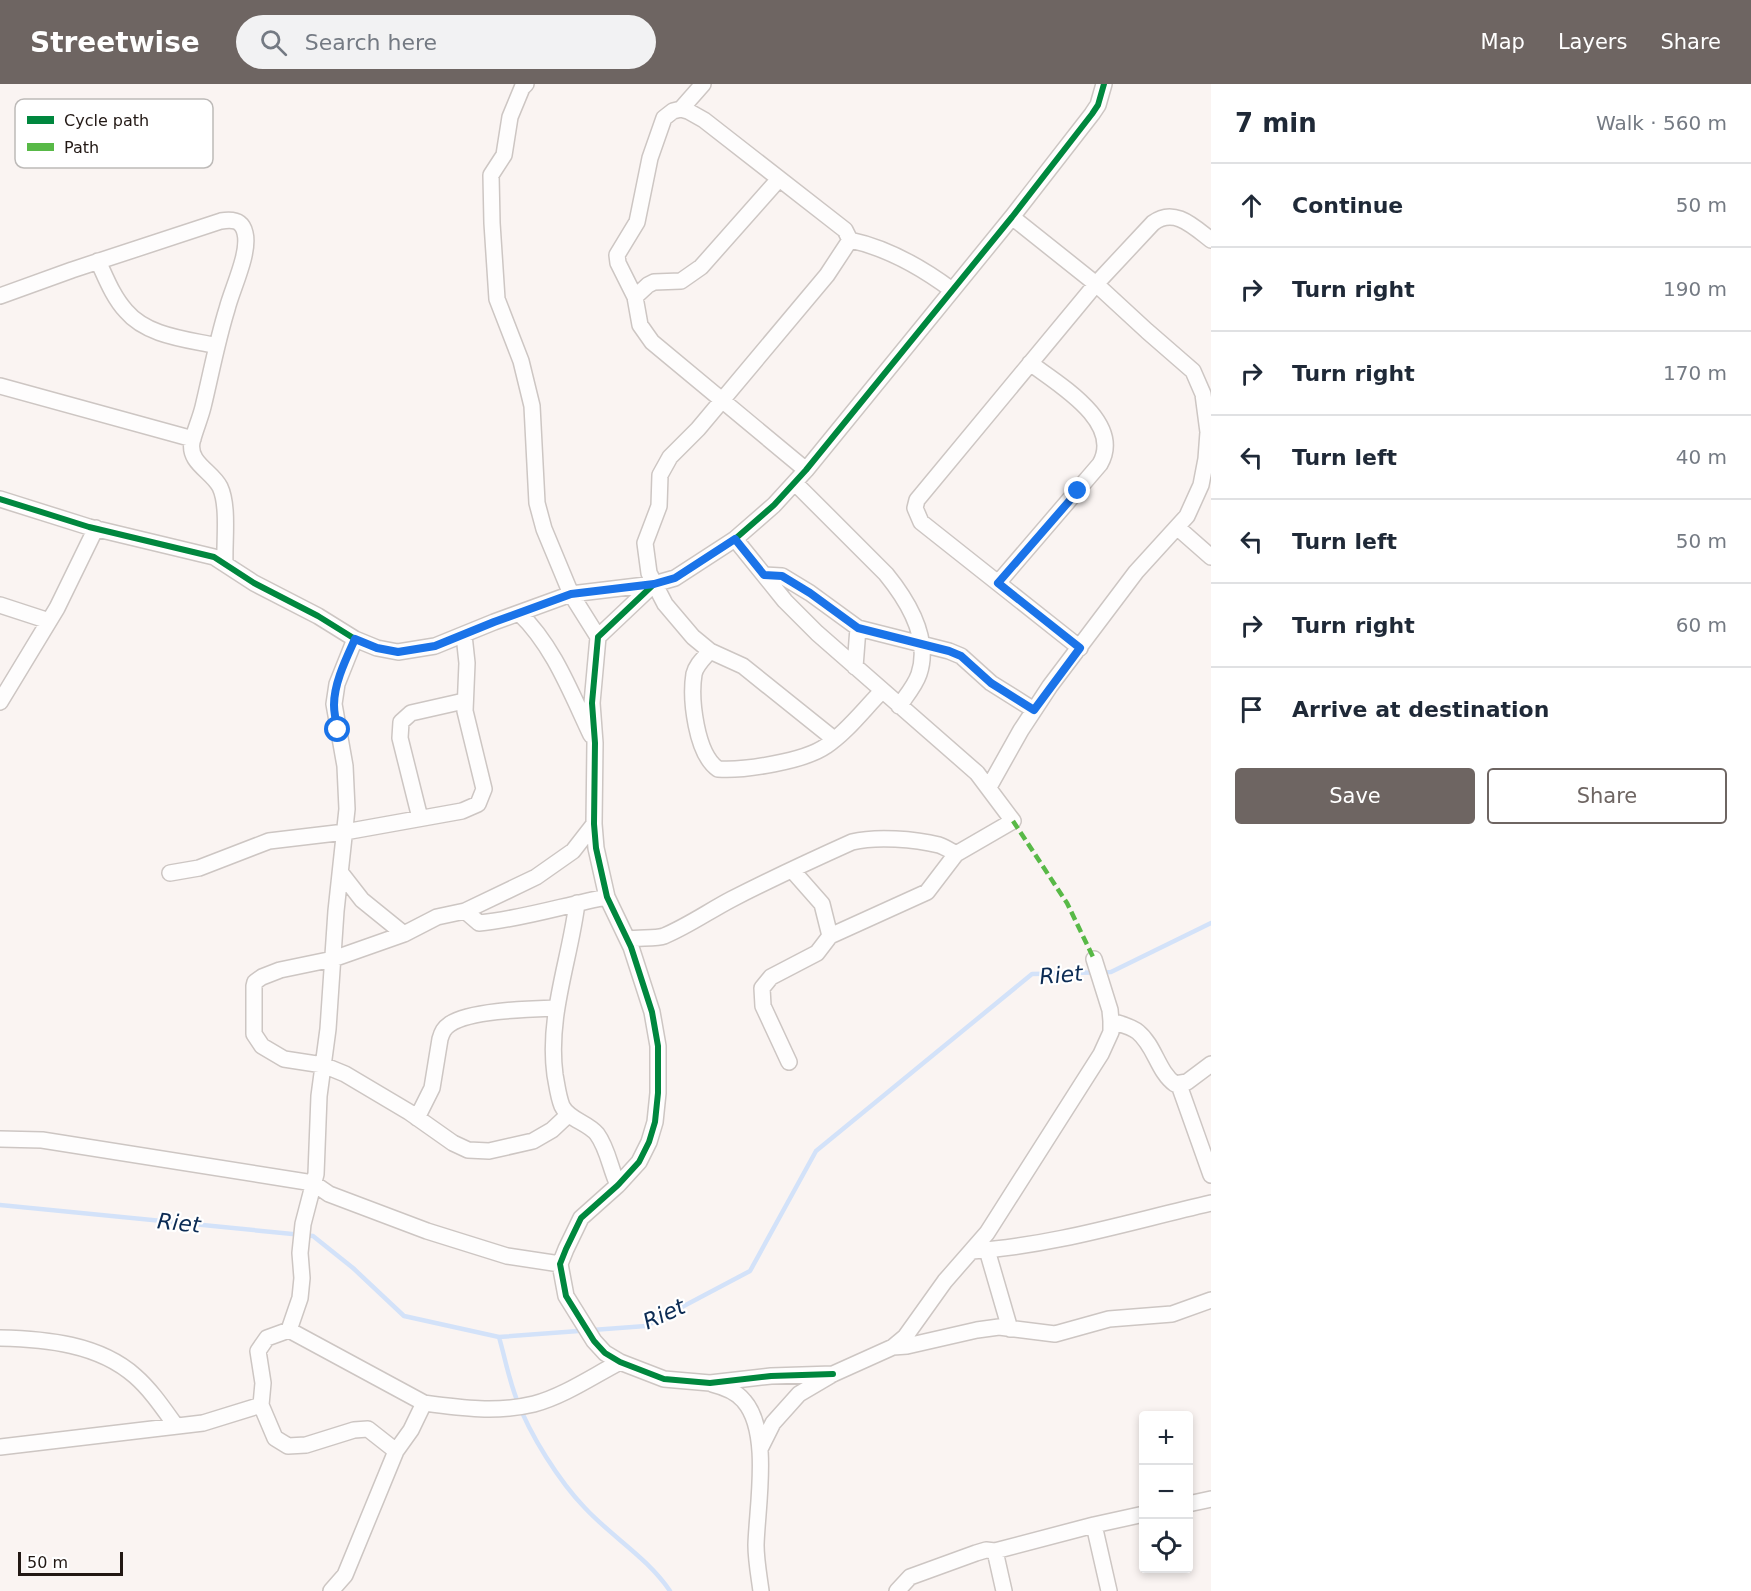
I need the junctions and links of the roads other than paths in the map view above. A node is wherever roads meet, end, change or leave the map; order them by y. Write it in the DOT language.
graph roads {
  1 [pos="526,84"];
  2 [pos="703,84"];
  3 [pos="1104,84"];
  4 [pos="681,109"];
  5 [pos="779,179"];
  6 [pos="1012,217"];
  7 [pos="850,240"];
  8 [pos="1211,240"];
  9 [pos="98,261"];
  10 [pos="1096,284"];
  11 [pos="952,290"];
  12 [pos="0,296"];
  13 [pos="635,297"];
  14 [pos="217,346"];
  15 [pos="1030,363"];
  16 [pos="0,386"];
  17 [pos="723,400"];
  18 [pos="1210,432"];
  19 [pos="193,439"];
  20 [pos="806,470"];
  21 [pos="795,483"];
  22 [pos="0,499"];
  23 [pos="96,528"];
  24 [pos="1178,528"];
  25 [pos="735,539"];
  26 [pos="1211,557"];
  27 [pos="225,564"];
  28 [pos="764,575"];
  29 [pos="998,583"];
  30 [pos="654,584"];
  31 [pos="571,594"];
  32 [pos="0,605"];
  33 [pos="519,613"];
  34 [pos="49,621"];
  35 [pos="858,628"];
  36 [pos="464,634"];
  37 [pos="598,637"];
  38 [pos="355,639"];
  39 [pos="922,645"];
  40 [pos="1080,648"];
  41 [pos="710,651"];
  42 [pos="855,667"];
  43 [pos="882,691"];
  44 [pos="464,701"];
  45 [pos="0,702"];
  46 [pos="899,706"];
  47 [pos="1034,710"];
  48 [pos="834,739"];
  49 [pos="595,743"];
  50 [pos="989,787"];
  51 [pos="420,818"];
  52 [pos="594,824"];
  53 [pos="345,832"];
  54 [pos="956,854"];
  55 [pos="792,870"];
  56 [pos="170,873"];
  57 [pos="341,873"];
  58 [pos="608,897"];
  59 [pos="577,903"];
  60 [pos="465,910"];
  61 [pos="404,934"];
  62 [pos="830,936"];
  63 [pos="628,939"];
  64 [pos="333,959"];
  65 [pos="1095,959"];
  66 [pos="557,1008"];
  67 [pos="1111,1021"];
  68 [pos="789,1062"];
  69 [pos="1211,1064"];
  70 [pos="323,1065"];
  71 [pos="1179,1084"];
  72 [pos="568,1115"];
  73 [pos="417,1118"];
  74 [pos="0,1138"];
  75 [pos="1211,1175"];
  76 [pos="313,1183"];
  77 [pos="618,1185"];
  78 [pos="1211,1203"];
  79 [pos="980,1251"];
  80 [pos="560,1264"];
  81 [pos="1211,1300"];
  82 [pos="1010,1329"];
  83 [pos="289,1330"];
  84 [pos="0,1338"];
  85 [pos="893,1347"];
  86 [pos="620,1362"];
  87 [pos="833,1374"];
  88 [pos="710,1383"];
  89 [pos="424,1403"];
  90 [pos="261,1405"];
  91 [pos="176,1426"];
  92 [pos="0,1447"];
  93 [pos="760,1449"];
  94 [pos="396,1451"];
  95 [pos="1211,1499"];
  96 [pos="1193,1503"];
  97 [pos="1139,1515"];
  98 [pos="1094,1525"];
  99 [pos="996,1551"];
  100 [pos="331,1591"];
  101 [pos="760,1591"];
  102 [pos="897,1591"];
  103 [pos="1004,1591"];
  104 [pos="1109,1591"];
  1 -- 31 [label="street"];
  2 -- 4 [label="street"];
  3 -- 6 [label="street"];
  4 -- 5 [label="street"];
  4 -- 13 [label="street"];
  5 -- 7 [label="street"];
  5 -- 13 [label="street"];
  6 -- 10 [label="street"];
  6 -- 11 [label="street"];
  7 -- 11 [label="street"];
  7 -- 17 [label="street"];
  8 -- 10 [label="street"];
  9 -- 12 [label="street"];
  9 -- 14 [label="street"];
  9 -- 14 [label="street"];
  10 -- 15 [label="street"];
  10 -- 18 [label="street"];
  11 -- 20 [label="street"];
  13 -- 17 [label="street"];
  14 -- 19 [label="street"];
  15 -- 29 [label="street"];
  15 -- 29 [label="street"];
  16 -- 19 [label="street"];
  17 -- 20 [label="street"];
  17 -- 30 [label="street"];
  18 -- 24 [label="street"];
  19 -- 27 [label="street"];
  20 -- 21 [label="street"];
  21 -- 25 [label="street"];
  21 -- 39 [label="street"];
  22 -- 23 [label="street"];
  23 -- 27 [label="street"];
  23 -- 34 [label="street"];
  24 -- 26 [label="street"];
  24 -- 40 [label="street"];
  25 -- 28 [label="street"];
  25 -- 30 [label="street"];
  27 -- 38 [label="street"];
  28 -- 35 [label="street"];
  28 -- 42 [label="street"];
  29 -- 40 [label="street"];
  30 -- 31 [label="street"];
  30 -- 37 [label="street"];
  30 -- 41 [label="street"];
  31 -- 33 [label="street"];
  31 -- 37 [label="street"];
  32 -- 34 [label="street"];
  33 -- 36 [label="street"];
  33 -- 49 [label="street"];
  34 -- 45 [label="street"];
  35 -- 39 [label="street"];
  35 -- 42 [label="street"];
  36 -- 38 [label="street"];
  36 -- 44 [label="street"];
  37 -- 49 [label="street"];
  38 -- 53 [label="street"];
  39 -- 46 [label="street"];
  39 -- 47 [label="street"];
  40 -- 47 [label="street"];
  41 -- 48 [label="street"];
  41 -- 48 [label="street"];
  42 -- 43 [label="street"];
  43 -- 46 [label="street"];
  43 -- 48 [label="street"];
  44 -- 51 [label="street"];
  44 -- 51 [label="street"];
  46 -- 50 [label="street"];
  47 -- 50 [label="street"];
  49 -- 52 [label="street"];
  50 -- 54 [label="street"];
  51 -- 53 [label="street"];
  52 -- 58 [label="street"];
  52 -- 60 [label="street"];
  53 -- 56 [label="street"];
  53 -- 57 [label="street"];
  54 -- 55 [label="street"];
  54 -- 62 [label="street"];
  55 -- 62 [label="street"];
  55 -- 63 [label="street"];
  57 -- 61 [label="street"];
  57 -- 64 [label="street"];
  58 -- 59 [label="street"];
  58 -- 63 [label="street"];
  59 -- 60 [label="street"];
  59 -- 66 [label="street"];
  60 -- 61 [label="street"];
  61 -- 64 [label="street"];
  62 -- 68 [label="street"];
  63 -- 77 [label="street"];
  64 -- 70 [label="street"];
  64 -- 70 [label="street"];
  65 -- 67 [label="street"];
  66 -- 72 [label="street"];
  66 -- 73 [label="street"];
  67 -- 71 [label="street"];
  67 -- 79 [label="street"];
  69 -- 71 [label="street"];
  70 -- 73 [label="street"];
  70 -- 76 [label="street"];
  71 -- 75 [label="street"];
  72 -- 73 [label="street"];
  72 -- 77 [label="street"];
  74 -- 76 [label="street"];
  76 -- 80 [label="street"];
  76 -- 83 [label="street"];
  77 -- 80 [label="street"];
  78 -- 79 [label="street"];
  79 -- 82 [label="street"];
  79 -- 85 [label="street"];
  80 -- 86 [label="street"];
  81 -- 82 [label="street"];
  82 -- 85 [label="street"];
  83 -- 89 [label="street"];
  83 -- 90 [label="street"];
  84 -- 91 [label="street"];
  85 -- 87 [label="street"];
  86 -- 88 [label="street"];
  86 -- 89 [label="street"];
  87 -- 88 [label="street"];
  87 -- 93 [label="street"];
  88 -- 93 [label="street"];
  89 -- 94 [label="street"];
  90 -- 91 [label="street"];
  90 -- 94 [label="street"];
  91 -- 92 [label="street"];
  93 -- 101 [label="street"];
  94 -- 100 [label="street"];
  95 -- 96 [label="street"];
  97 -- 98 [label="street"];
  98 -- 99 [label="street"];
  98 -- 104 [label="street"];
  99 -- 102 [label="street"];
  99 -- 103 [label="street"];
}
